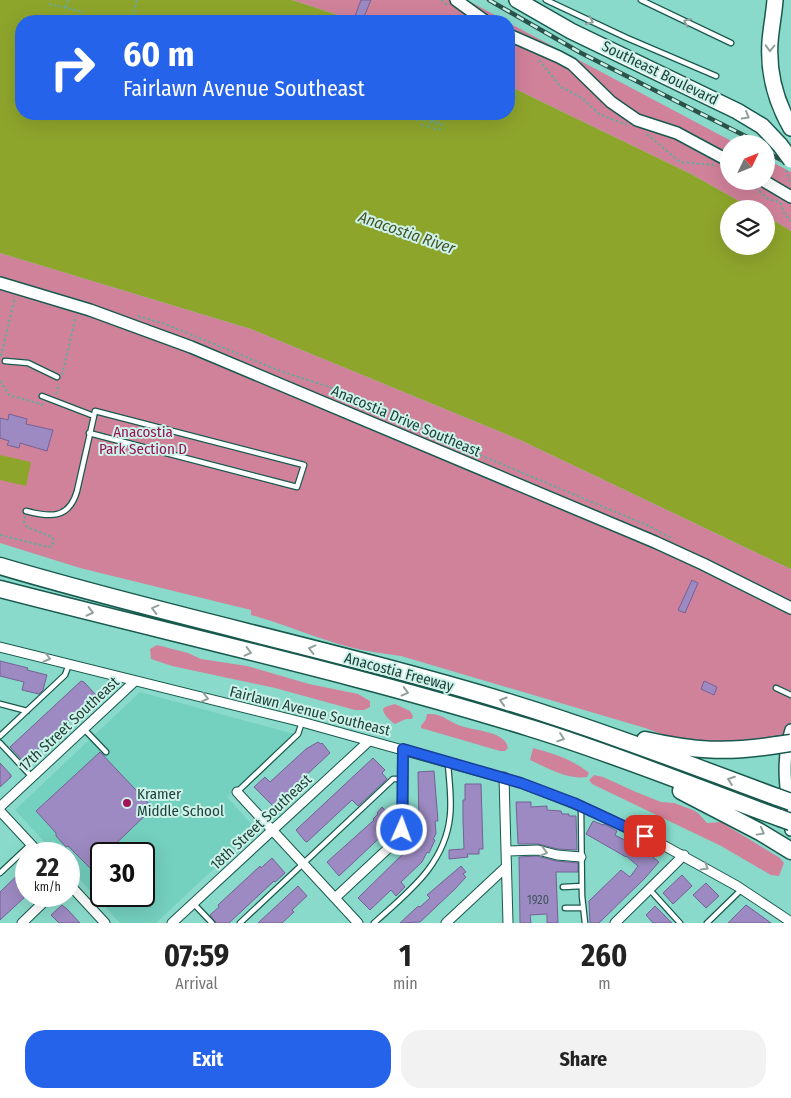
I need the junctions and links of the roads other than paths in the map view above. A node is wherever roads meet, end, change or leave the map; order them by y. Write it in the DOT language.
graph roads {
  1 [pos="456,0"];
  2 [pos="517,0"];
  3 [pos="546,0"];
  4 [pos="641,0"];
  5 [pos="775,0"];
  6 [pos="477,15"];
  7 [pos="515,39"];
  8 [pos="731,43"];
  9 [pos="716,76"];
  10 [pos="791,128"];
  11 [pos="720,156"];
  12 [pos="791,160"];
  13 [pos="775,188"];
  14 [pos="791,197"];
  15 [pos="0,283"];
  16 [pos="2,360"];
  17 [pos="59,376"];
  18 [pos="42,396"];
  19 [pos="94,416"];
  20 [pos="90,433"];
  21 [pos="26,511"];
  22 [pos="0,557"];
  23 [pos="0,566"];
  24 [pos="0,588"];
  25 [pos="123,601"];
  26 [pos="791,608"];
  27 [pos="0,647"];
  28 [pos="69,664"];
  29 [pos="135,681"];
  30 [pos="776,688"];
  31 [pos="791,695"];
  32 [pos="0,704"];
  33 [pos="27,711"];
  34 [pos="566,721"];
  35 [pos="302,722"];
  36 [pos="84,729"];
  37 [pos="791,730"];
  38 [pos="0,736"];
  39 [pos="369,740"];
  40 [pos="0,744"];
  41 [pos="784,744"];
  42 [pos="591,748"];
  43 [pos="403,749"];
  44 [pos="106,752"];
  45 [pos="448,762"];
  46 [pos="32,777"];
  47 [pos="504,777"];
  48 [pos="403,779"];
  49 [pos="237,792"];
  50 [pos="784,799"];
  51 [pos="581,806"];
  52 [pos="0,807"];
  53 [pos="0,811"];
  54 [pos="787,824"];
  55 [pos="272,830"];
  56 [pos="29,842"];
  57 [pos="786,847"];
  58 [pos="506,851"];
  59 [pos="684,856"];
  60 [pos="15,858"];
  61 [pos="582,858"];
  62 [pos="304,865"];
  63 [pos="506,867"];
  64 [pos="0,872"];
  65 [pos="582,886"];
  66 [pos="564,887"];
  67 [pos="650,890"];
  68 [pos="742,890"];
  69 [pos="80,897"];
  70 [pos="335,898"];
  71 [pos="194,903"];
  72 [pos="39,907"];
  73 [pos="565,908"];
  74 [pos="583,908"];
  75 [pos="100,921"];
  76 [pos="791,922"];
  77 [pos="22,923"];
  78 [pos="172,923"];
  79 [pos="212,923"];
  80 [pos="240,923"];
  81 [pos="358,923"];
  82 [pos="374,923"];
  83 [pos="446,923"];
  84 [pos="508,923"];
  85 [pos="585,923"];
  86 [pos="615,923"];
  87 [pos="680,923"];
  88 [pos="707,923"];
  1 -- 6 [label="street"];
  2 -- 12 [label="main road, Southeast Boulevard, one-way, bridge"];
  3 -- 9 [label="lane, one-way"];
  8 -- 4 [label="lane, one-way"];
  5 -- 10 [label="main road, one-way"];
  7 -- 11 [label="street"];
  13 -- 14 [label="street"];
  15 -- 26 [label="street, Anacostia Drive Southeast"];
  16 -- 17 [label="lane"];
  18 -- 19 [label="lane"];
  19 -- 20 [label="lane"];
  19 -- 20 [label="lane"];
  20 -- 21 [label="lane"];
  22 -- 25 [label="highway"];
  23 -- 25 [label="highway, Anacostia Freeway"];
  24 -- 42 [label="highway, Anacostia Freeway, one-way"];
  34 -- 25 [label="highway, Anacostia Freeway, one-way"];
  27 -- 28 [label="street, Fairlawn Avenue Southeast, one-way"];
  28 -- 29 [label="street, Fairlawn Avenue Southeast"];
  28 -- 33 [label="lane"];
  29 -- 35 [label="street, Fairlawn Avenue Southeast, one-way"];
  29 -- 36 [label="street, 17th Street Southeast"];
  30 -- 31 [label="lane"];
  32 -- 33 [label="lane"];
  33 -- 38 [label="lane"];
  34 -- 41 [label="highway"];
  50 -- 34 [label="highway, Anacostia Freeway, one-way"];
  35 -- 39 [label="street, Fairlawn Avenue Southeast"];
  35 -- 49 [label="lane"];
  36 -- 44 [label="lane"];
  36 -- 46 [label="street, 17th Street Southeast"];
  37 -- 54 [label="street"];
  39 -- 43 [label="street, Fairlawn Avenue Southeast"];
  39 -- 55 [label="street, 18th Street Southeast"];
  40 -- 46 [label="lane"];
  42 -- 54 [label="highway, Anacostia Freeway"];
  42 -- 57 [label="highway, one-way"];
  43 -- 45 [label="street, Fairlawn Avenue Southeast"];
  43 -- 48 [label="street"];
  45 -- 47 [label="street, Fairlawn Avenue Southeast"];
  45 -- 82 [label="lane"];
  46 -- 52 [label="street, 17th Street Southeast"];
  47 -- 51 [label="street, Fairlawn Avenue Southeast"];
  47 -- 58 [label="street"];
  48 -- 62 [label="lane"];
  48 -- 70 [label="street"];
  49 -- 55 [label="street"];
  51 -- 59 [label="street, Fairlawn Avenue Southeast"];
  51 -- 61 [label="lane"];
  53 -- 56 [label="street"];
  55 -- 62 [label="street"];
  55 -- 71 [label="street, 18th Street Southeast"];
  58 -- 61 [label="street, one-way"];
  58 -- 63 [label="street"];
  59 -- 67 [label="street"];
  59 -- 68 [label="street, Fairlawn Avenue Southeast, one-way"];
  60 -- 64 [label="lane"];
  61 -- 65 [label="lane"];
  62 -- 70 [label="street"];
  62 -- 80 [label="lane"];
  63 -- 83 [label="street"];
  63 -- 84 [label="street"];
  65 -- 66 [label="lane"];
  65 -- 74 [label="lane"];
  67 -- 86 [label="street"];
  67 -- 87 [label="lane"];
  68 -- 76 [label="street, Fairlawn Avenue Southeast"];
  68 -- 88 [label="lane"];
  69 -- 75 [label="street"];
  70 -- 81 [label="street"];
  71 -- 78 [label="street, 18th Street Southeast"];
  71 -- 79 [label="lane"];
  72 -- 77 [label="street"];
  73 -- 74 [label="lane"];
  74 -- 85 [label="lane"];
}
